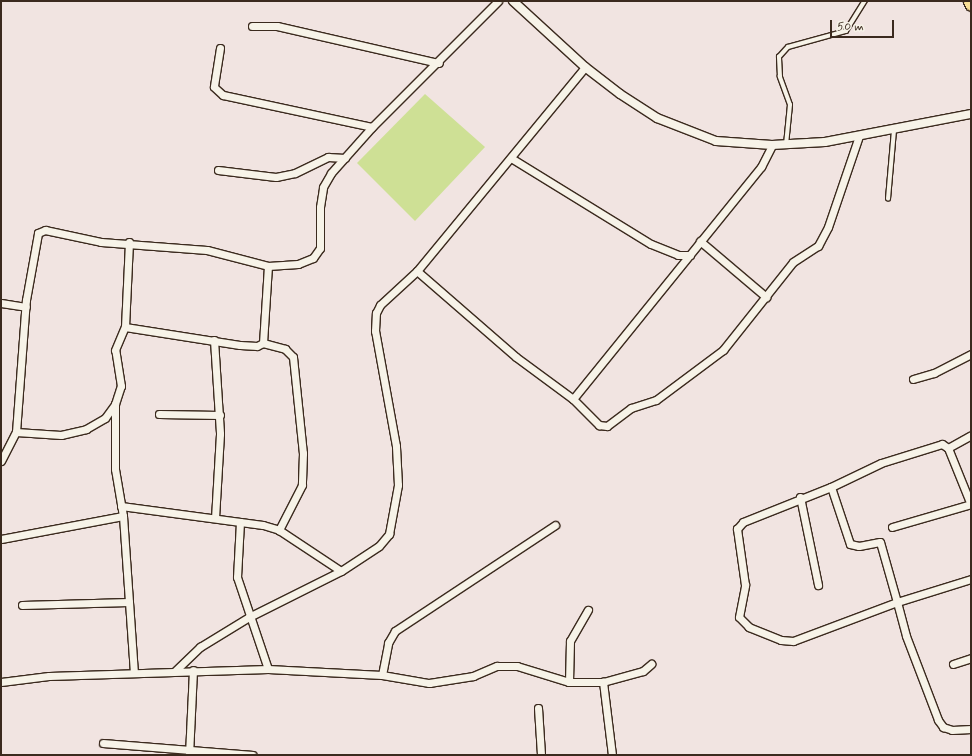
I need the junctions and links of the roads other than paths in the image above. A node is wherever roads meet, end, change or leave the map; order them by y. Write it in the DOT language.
graph roads {
  1 [pos="498,1"];
  2 [pos="513,1"];
  3 [pos="865,1"];
  4 [pos="969,1"];
  5 [pos="971,5"];
  6 [pos="252,26"];
  7 [pos="220,48"];
  8 [pos="439,63"];
  9 [pos="585,67"];
  10 [pos="971,114"];
  11 [pos="372,127"];
  12 [pos="894,129"];
  13 [pos="859,136"];
  14 [pos="772,145"];
  15 [pos="786,145"];
  16 [pos="344,158"];
  17 [pos="511,158"];
  18 [pos="218,170"];
  19 [pos="888,199"];
  20 [pos="129,242"];
  21 [pos="700,242"];
  22 [pos="690,255"];
  23 [pos="268,266"];
  24 [pos="417,271"];
  25 [pos="766,297"];
  26 [pos="1,303"];
  27 [pos="26,307"];
  28 [pos="125,327"];
  29 [pos="214,340"];
  30 [pos="262,343"];
  31 [pos="971,354"];
  32 [pos="912,379"];
  33 [pos="573,399"];
  34 [pos="115,404"];
  35 [pos="159,414"];
  36 [pos="220,416"];
  37 [pos="16,432"];
  38 [pos="971,435"];
  39 [pos="948,448"];
  40 [pos="1,461"];
  41 [pos="831,487"];
  42 [pos="800,497"];
  43 [pos="971,505"];
  44 [pos="121,506"];
  45 [pos="123,516"];
  46 [pos="216,518"];
  47 [pos="240,522"];
  48 [pos="555,525"];
  49 [pos="892,527"];
  50 [pos="279,530"];
  51 [pos="1,538"];
  52 [pos="341,571"];
  53 [pos="971,579"];
  54 [pos="818,585"];
  55 [pos="129,602"];
  56 [pos="897,602"];
  57 [pos="22,605"];
  58 [pos="588,610"];
  59 [pos="249,617"];
  60 [pos="971,658"];
  61 [pos="651,664"];
  62 [pos="953,664"];
  63 [pos="268,668"];
  64 [pos="193,670"];
  65 [pos="175,671"];
  66 [pos="134,672"];
  67 [pos="382,675"];
  68 [pos="1,682"];
  69 [pos="569,682"];
  70 [pos="604,682"];
  71 [pos="538,708"];
  72 [pos="971,729"];
  73 [pos="103,742"];
  74 [pos="189,752"];
  75 [pos="253,755"];
  76 [pos="541,755"];
  77 [pos="612,755"];
  1 -- 8 [label="street"];
  2 -- 9 [label="street"];
  3 -- 15 [label="lane"];
  4 -- 5 [label="highway"];
  6 -- 8 [label="street"];
  7 -- 11 [label="street"];
  8 -- 11 [label="street"];
  9 -- 14 [label="street"];
  9 -- 17 [label="street"];
  10 -- 12 [label="street"];
  11 -- 16 [label="street"];
  12 -- 13 [label="street"];
  12 -- 19 [label="lane"];
  13 -- 15 [label="street"];
  13 -- 25 [label="street"];
  14 -- 15 [label="street"];
  14 -- 21 [label="street"];
  16 -- 18 [label="street"];
  16 -- 23 [label="street"];
  17 -- 22 [label="street"];
  17 -- 24 [label="street"];
  20 -- 23 [label="street"];
  20 -- 27 [label="street"];
  20 -- 28 [label="street"];
  21 -- 22 [label="street"];
  21 -- 25 [label="street"];
  22 -- 33 [label="street"];
  23 -- 30 [label="street"];
  24 -- 33 [label="street"];
  24 -- 52 [label="street"];
  25 -- 33 [label="street"];
  26 -- 27 [label="street"];
  27 -- 37 [label="street"];
  28 -- 29 [label="street"];
  28 -- 34 [label="street"];
  29 -- 30 [label="street"];
  29 -- 36 [label="street"];
  30 -- 50 [label="street"];
  31 -- 32 [label="street"];
  34 -- 37 [label="street"];
  34 -- 44 [label="street"];
  35 -- 36 [label="street"];
  36 -- 46 [label="street"];
  37 -- 40 [label="street"];
  38 -- 39 [label="street"];
  39 -- 41 [label="street"];
  39 -- 43 [label="street"];
  41 -- 42 [label="street"];
  41 -- 56 [label="street"];
  42 -- 54 [label="street"];
  42 -- 56 [label="street"];
  43 -- 49 [label="street"];
  44 -- 45 [label="street"];
  44 -- 46 [label="street"];
  45 -- 51 [label="street"];
  45 -- 55 [label="street"];
  46 -- 47 [label="street"];
  47 -- 50 [label="street"];
  47 -- 59 [label="street"];
  48 -- 67 [label="street"];
  50 -- 52 [label="street"];
  52 -- 59 [label="street"];
  53 -- 56 [label="street"];
  55 -- 57 [label="street"];
  55 -- 66 [label="street"];
  56 -- 72 [label="street"];
  58 -- 69 [label="street"];
  59 -- 63 [label="street"];
  59 -- 65 [label="street"];
  60 -- 62 [label="street"];
  61 -- 70 [label="street"];
  63 -- 64 [label="street"];
  63 -- 67 [label="street"];
  64 -- 65 [label="street"];
  64 -- 74 [label="street"];
  65 -- 66 [label="street"];
  66 -- 68 [label="street"];
  67 -- 69 [label="street"];
  69 -- 70 [label="street"];
  70 -- 77 [label="street"];
  71 -- 76 [label="street"];
  73 -- 74 [label="street"];
  74 -- 75 [label="street"];
}
